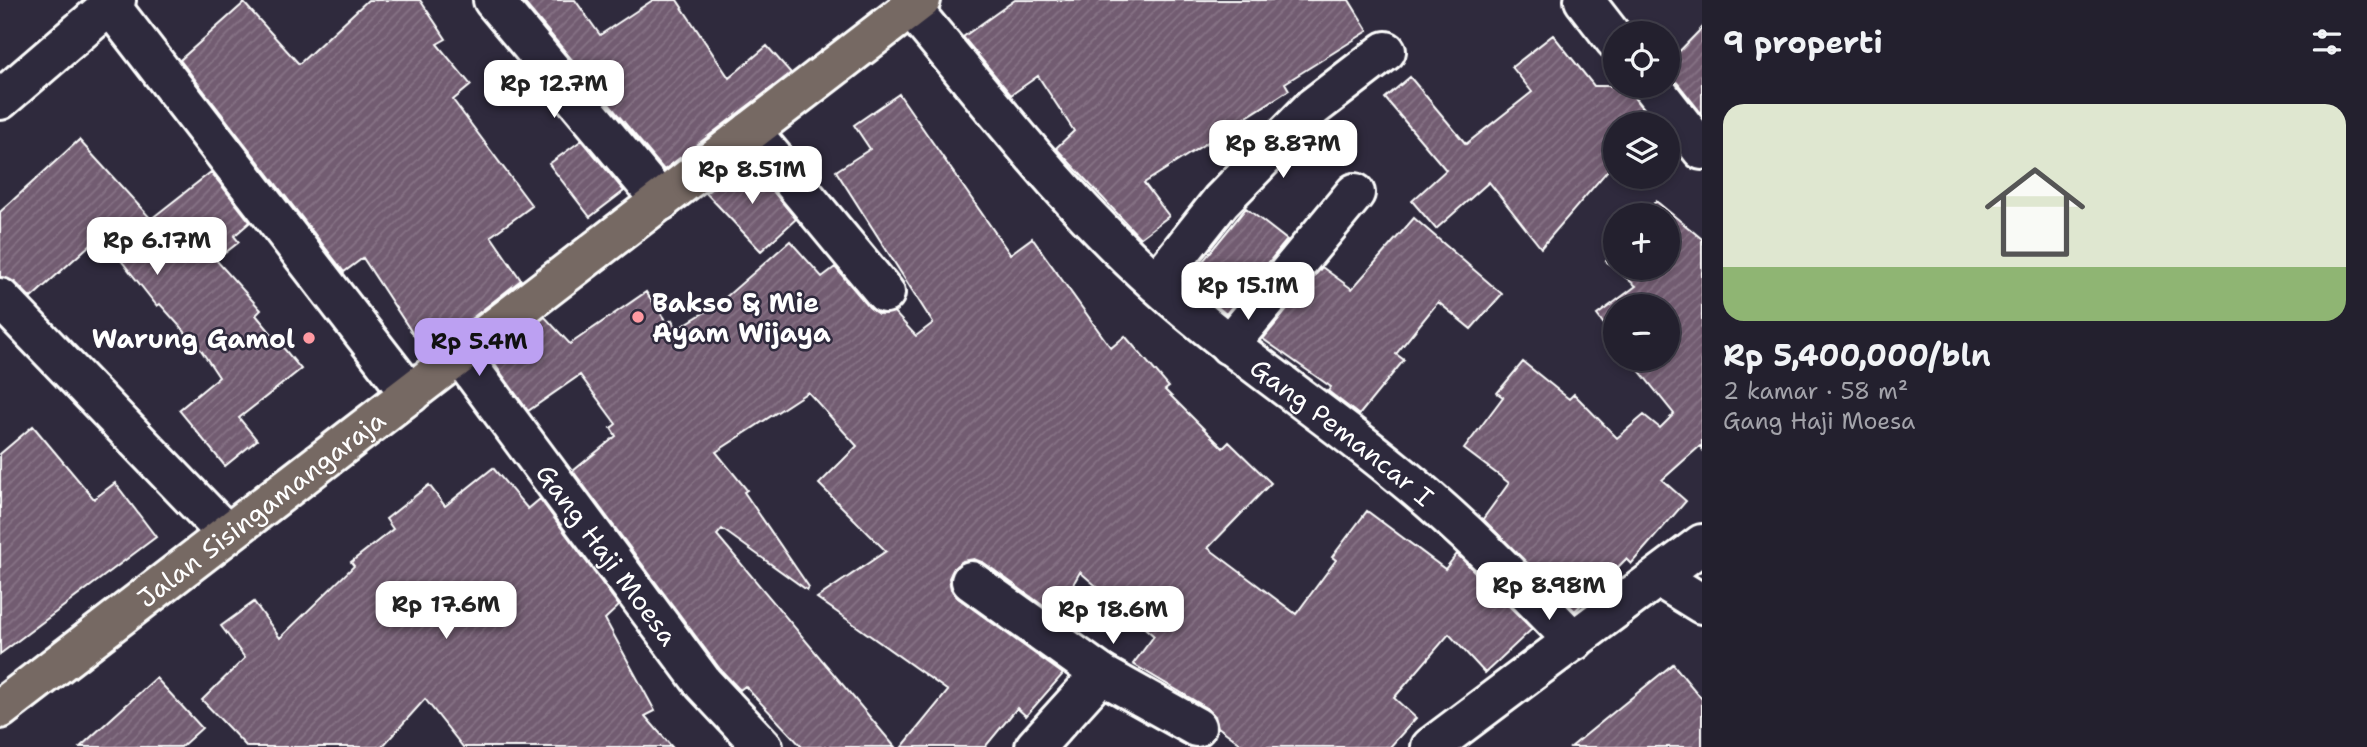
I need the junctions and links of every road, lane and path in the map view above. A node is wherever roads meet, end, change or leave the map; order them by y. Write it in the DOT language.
graph roads {
  1 [pos="493,0"];
  2 [pos="1584,0"];
  3 [pos="113,3"];
  4 [pos="916,4"];
  5 [pos="1603,25"];
  6 [pos="1386,51"];
  7 [pos="1661,98"];
  8 [pos="0,100"];
  9 [pos="751,131"];
  10 [pos="1702,150"];
  11 [pos="1354,194"];
  12 [pos="661,201"];
  13 [pos="1156,283"];
  14 [pos="885,293"];
  15 [pos="0,298"];
  16 [pos="1228,345"];
  17 [pos="460,355"];
  18 [pos="410,394"];
  19 [pos="227,534"];
  20 [pos="1702,544"];
  21 [pos="1660,578"];
  22 [pos="971,581"];
  23 [pos="1702,604"];
  24 [pos="1574,641"];
  25 [pos="1101,674"];
  26 [pos="0,709"];
  27 [pos="1196,727"];
  28 [pos="1447,743"];
  29 [pos="763,747"];
  30 [pos="1035,747"];
  1 -- 12 [label="street"];
  2 -- 5 [label="street"];
  3 -- 8 [label="street"];
  3 -- 18 [label="street"];
  4 -- 9 [label="main road, Jalan Sisingamangaraja"];
  4 -- 13 [label="street, Gang Pemancar I"];
  6 -- 13 [label="street"];
  7 -- 10 [label="street"];
  9 -- 12 [label="main road, Jalan Sisingamangaraja"];
  9 -- 14 [label="street"];
  11 -- 16 [label="street"];
  12 -- 17 [label="main road, Jalan Sisingamangaraja"];
  13 -- 16 [label="street, Gang Pemancar I"];
  15 -- 19 [label="street"];
  16 -- 24 [label="street, Gang Pemancar I"];
  17 -- 18 [label="main road, Jalan Sisingamangaraja"];
  17 -- 29 [label="street, Gang Haji Moesa"];
  18 -- 19 [label="main road, Jalan Sisingamangaraja"];
  19 -- 26 [label="main road, Jalan Sisingamangaraja"];
  20 -- 21 [label="street"];
  21 -- 23 [label="street"];
  21 -- 24 [label="street"];
  22 -- 25 [label="street"];
  24 -- 28 [label="street"];
  25 -- 27 [label="street"];
  25 -- 30 [label="street"];
}
